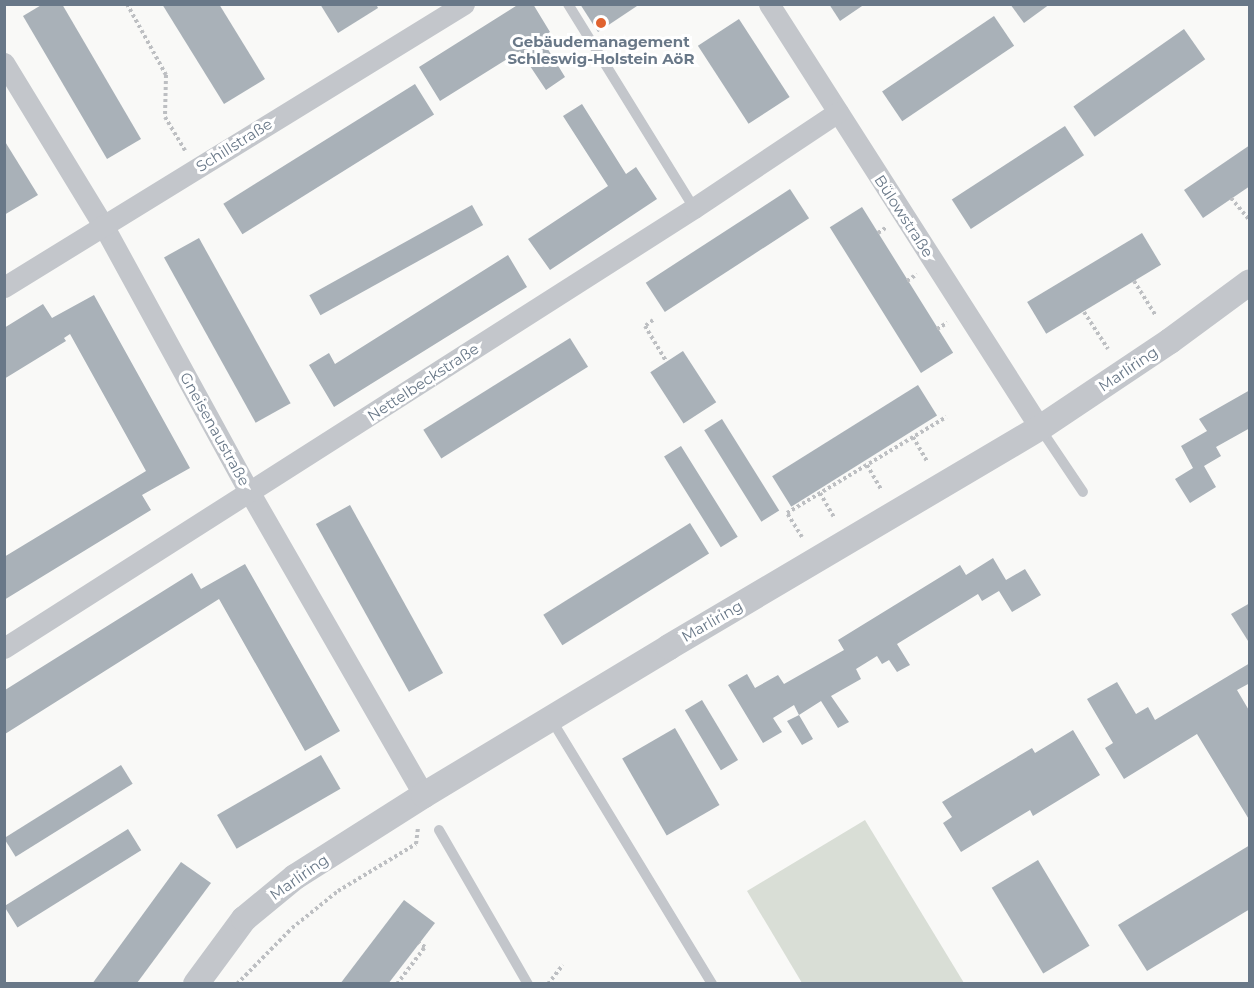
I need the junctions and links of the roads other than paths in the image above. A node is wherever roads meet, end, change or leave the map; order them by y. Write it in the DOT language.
graph roads {
  1 [pos="464,4"];
  2 [pos="568,4"];
  3 [pos="770,4"];
  4 [pos="4,63"];
  5 [pos="838,112"];
  6 [pos="694,208"];
  7 [pos="103,225"];
  8 [pos="1250,282"];
  9 [pos="4,287"];
  10 [pos="1040,428"];
  11 [pos="1083,492"];
  12 [pos="250,493"];
  13 [pos="4,648"];
  14 [pos="551,719"];
  15 [pos="424,795"];
  16 [pos="439,830"];
  17 [pos="196,984"];
  18 [pos="528,984"];
  19 [pos="712,984"];
  1 -- 7 [label="street, Schillstraße"];
  2 -- 6 [label="lane"];
  3 -- 5 [label="street, Bülowstraße"];
  4 -- 7 [label="street, Gneisenaustraße"];
  5 -- 6 [label="street, Nettelbeckstraße"];
  5 -- 10 [label="street, Bülowstraße"];
  6 -- 12 [label="street, Nettelbeckstraße"];
  7 -- 9 [label="street, Schillstraße"];
  7 -- 12 [label="street, Gneisenaustraße"];
  8 -- 10 [label="street, Marliring"];
  10 -- 11 [label="lane"];
  10 -- 14 [label="street, Marliring"];
  12 -- 13 [label="street, Nettelbeckstraße"];
  12 -- 15 [label="street, Gneisenaustraße"];
  14 -- 15 [label="street, Marliring"];
  14 -- 19 [label="lane"];
  15 -- 17 [label="street, Marliring"];
  16 -- 18 [label="lane"];
}
